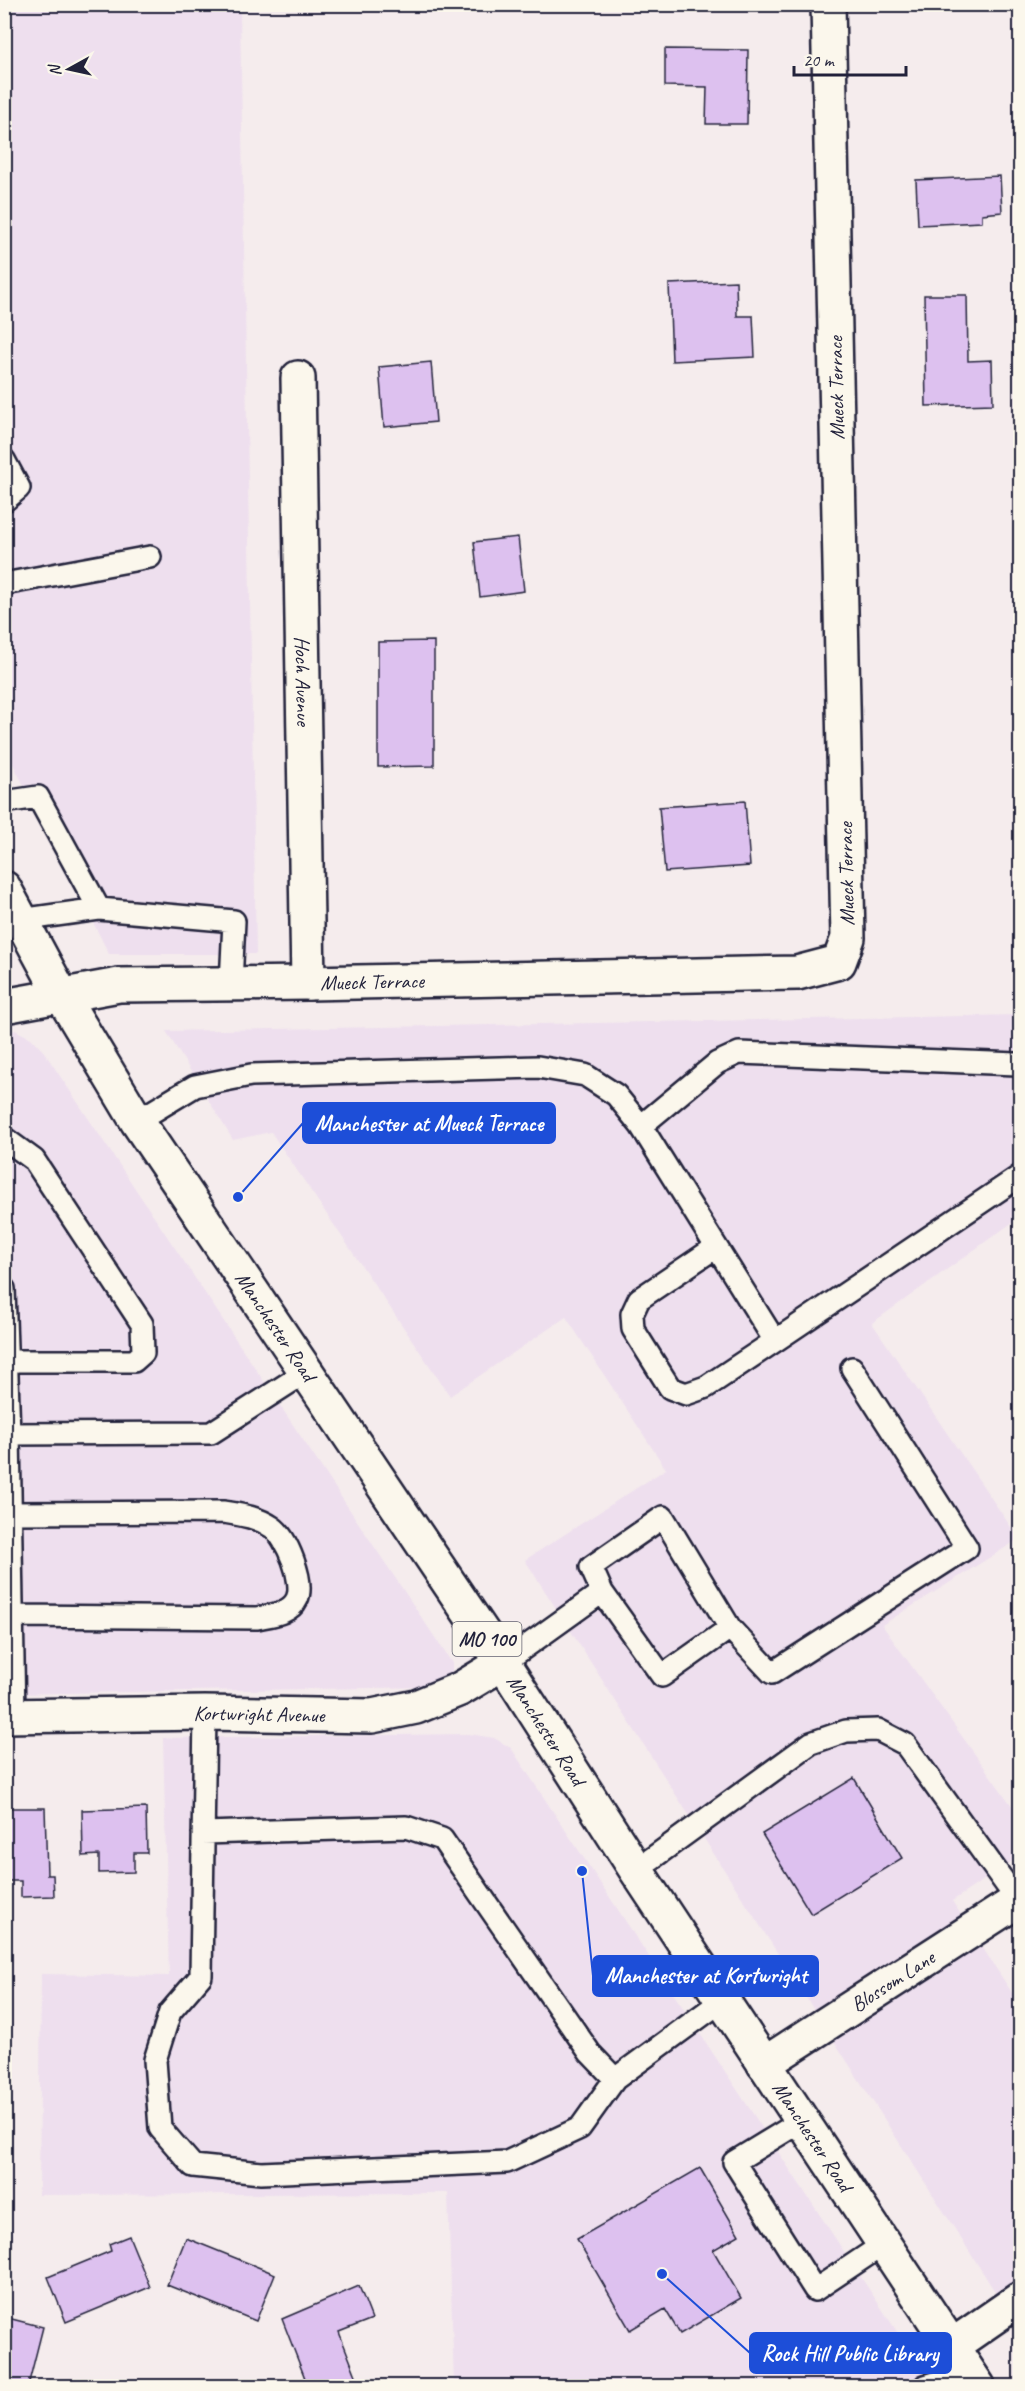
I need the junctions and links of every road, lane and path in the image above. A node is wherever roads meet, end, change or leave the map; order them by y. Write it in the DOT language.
graph roads {
  1 [pos="828,4"];
  2 [pos="298,378"];
  3 [pos="4,460"];
  4 [pos="4,501"];
  5 [pos="150,557"];
  6 [pos="4,584"];
  7 [pos="4,801"];
  8 [pos="4,888"];
  9 [pos="99,909"];
  10 [pos="20,921"];
  11 [pos="308,983"];
  12 [pos="231,984"];
  13 [pos="62,996"];
  14 [pos="4,1006"];
  15 [pos="1020,1067"];
  16 [pos="137,1121"];
  17 [pos="641,1126"];
  18 [pos="4,1138"];
  19 [pos="1020,1176"];
  20 [pos="716,1247"];
  21 [pos="4,1289"];
  22 [pos="775,1341"];
  23 [pos="6,1361"];
  24 [pos="852,1368"];
  25 [pos="306,1372"];
  26 [pos="9,1434"];
  27 [pos="10,1513"];
  28 [pos="603,1592"];
  29 [pos="12,1616"];
  30 [pos="730,1628"];
  31 [pos="503,1663"];
  32 [pos="205,1713"];
  33 [pos="9,1716"];
  34 [pos="203,1833"];
  35 [pos="636,1870"];
  36 [pos="1019,1900"];
  37 [pos="723,2000"];
  38 [pos="764,2064"];
  39 [pos="615,2079"];
  40 [pos="803,2120"];
  41 [pos="884,2244"];
  42 [pos="1020,2299"];
  43 [pos="966,2369"];
  44 [pos="925,2386"];
  1 -- 11 [label="street, Mueck Terrace"];
  2 -- 11 [label="street, Hoch Avenue"];
  3 -- 4 [label="lane"];
  5 -- 6 [label="lane"];
  7 -- 9 [label="lane"];
  8 -- 10 [label="street, Manchester Road / MO 100"];
  9 -- 10 [label="lane"];
  9 -- 12 [label="lane"];
  10 -- 13 [label="street, Manchester Road / MO 100"];
  11 -- 12 [label="street, Mueck Terrace"];
  12 -- 13 [label="street, Mueck Terrace"];
  13 -- 14 [label="street, Mueck Terrace"];
  13 -- 16 [label="street, Manchester Road / MO 100"];
  15 -- 17 [label="lane"];
  16 -- 17 [label="lane"];
  16 -- 25 [label="street, Manchester Road / MO 100"];
  17 -- 20 [label="lane"];
  18 -- 23 [label="lane"];
  19 -- 22 [label="lane"];
  20 -- 22 [label="lane"];
  20 -- 22 [label="lane"];
  21 -- 23 [label="lane"];
  23 -- 26 [label="lane"];
  24 -- 30 [label="lane"];
  25 -- 26 [label="lane"];
  25 -- 31 [label="street, Manchester Road / MO 100"];
  26 -- 27 [label="lane"];
  27 -- 29 [label="lane"];
  27 -- 29 [label="lane"];
  28 -- 30 [label="lane"];
  28 -- 30 [label="lane"];
  28 -- 31 [label="lane"];
  29 -- 33 [label="lane"];
  31 -- 32 [label="street, Kortwright Avenue"];
  31 -- 35 [label="street, Manchester Road / MO 100"];
  32 -- 33 [label="street, Kortwright Avenue"];
  32 -- 34 [label="lane"];
  34 -- 39 [label="lane"];
  34 -- 39 [label="lane"];
  35 -- 36 [label="lane"];
  35 -- 37 [label="street, Manchester Road / MO 100"];
  36 -- 38 [label="street, Blossom Lane"];
  37 -- 38 [label="street, Manchester Road / MO 100"];
  37 -- 39 [label="lane"];
  38 -- 40 [label="street, Manchester Road / MO 100"];
  40 -- 41 [label="street, Manchester Road / MO 100"];
  40 -- 41 [label="lane"];
  41 -- 43 [label="street, Manchester Road / MO 100"];
  42 -- 43 [label="street"];
  43 -- 44 [label="lane"];
}
